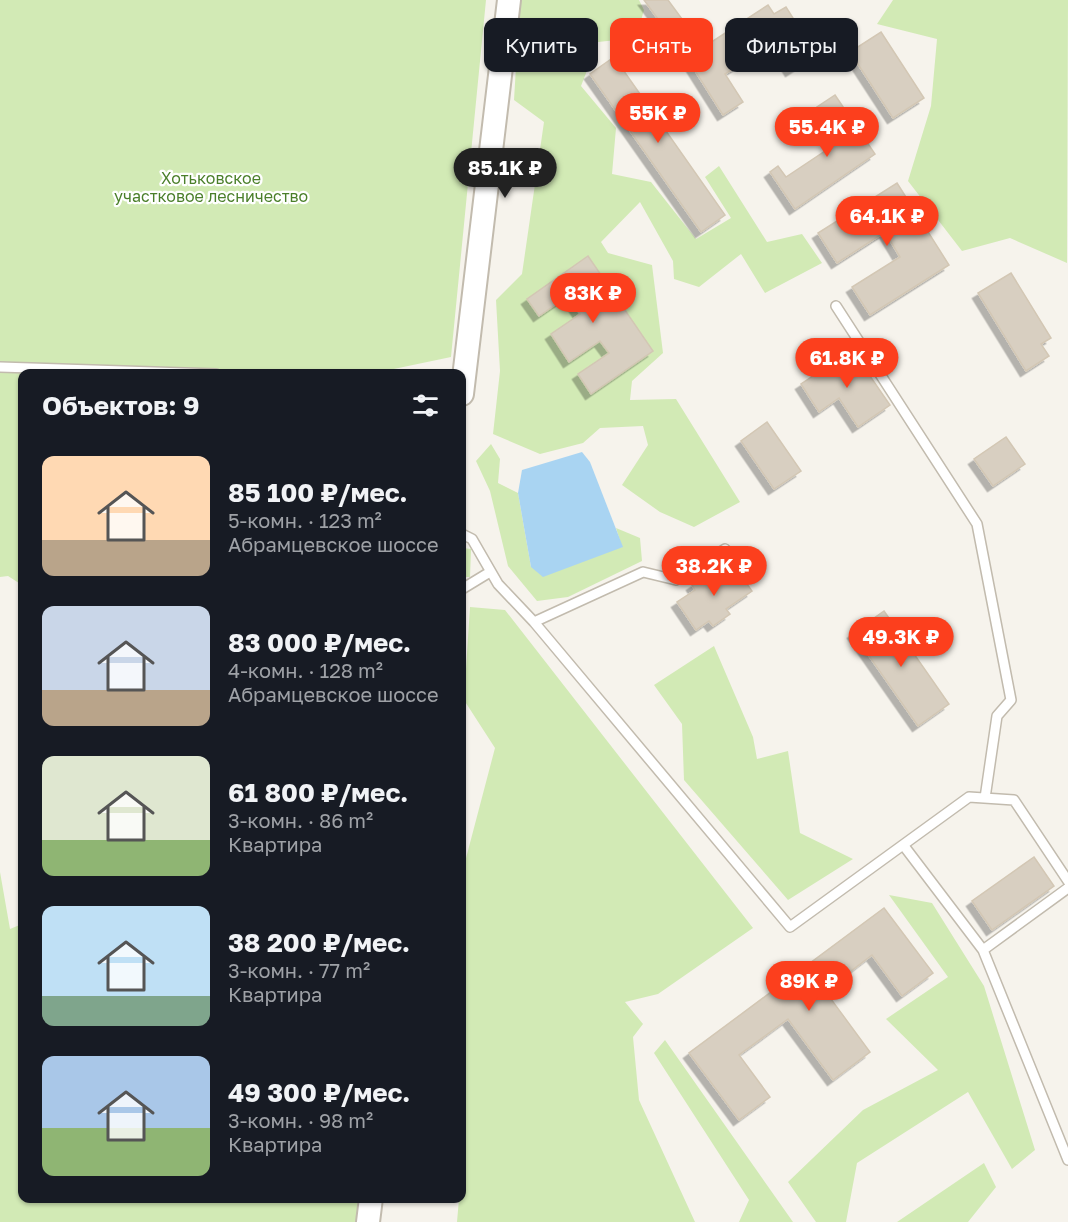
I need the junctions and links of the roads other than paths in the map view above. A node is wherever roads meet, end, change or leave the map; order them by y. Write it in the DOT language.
graph roads {
  1 [pos="509,0"];
  2 [pos="836,306"];
  3 [pos="0,367"];
  4 [pos="62,369"];
  5 [pos="464,369"];
  6 [pos="466,536"];
  7 [pos="725,549"];
  8 [pos="490,572"];
  9 [pos="466,587"];
  10 [pos="534,622"];
  11 [pos="985,798"];
  12 [pos="904,846"];
  13 [pos="1068,881"];
  14 [pos="1068,888"];
  15 [pos="983,950"];
  16 [pos="1068,1160"];
  17 [pos="370,1203"];
  18 [pos="368,1222"];
  1 -- 5 [label="street"];
  2 -- 11 [label="lane"];
  3 -- 4 [label="lane"];
  6 -- 8 [label="lane"];
  7 -- 10 [label="lane"];
  8 -- 9 [label="lane"];
  8 -- 10 [label="lane"];
  10 -- 12 [label="lane"];
  11 -- 12 [label="lane"];
  11 -- 13 [label="lane"];
  12 -- 15 [label="lane"];
  14 -- 15 [label="lane"];
  15 -- 16 [label="lane"];
  17 -- 18 [label="street"];
}
